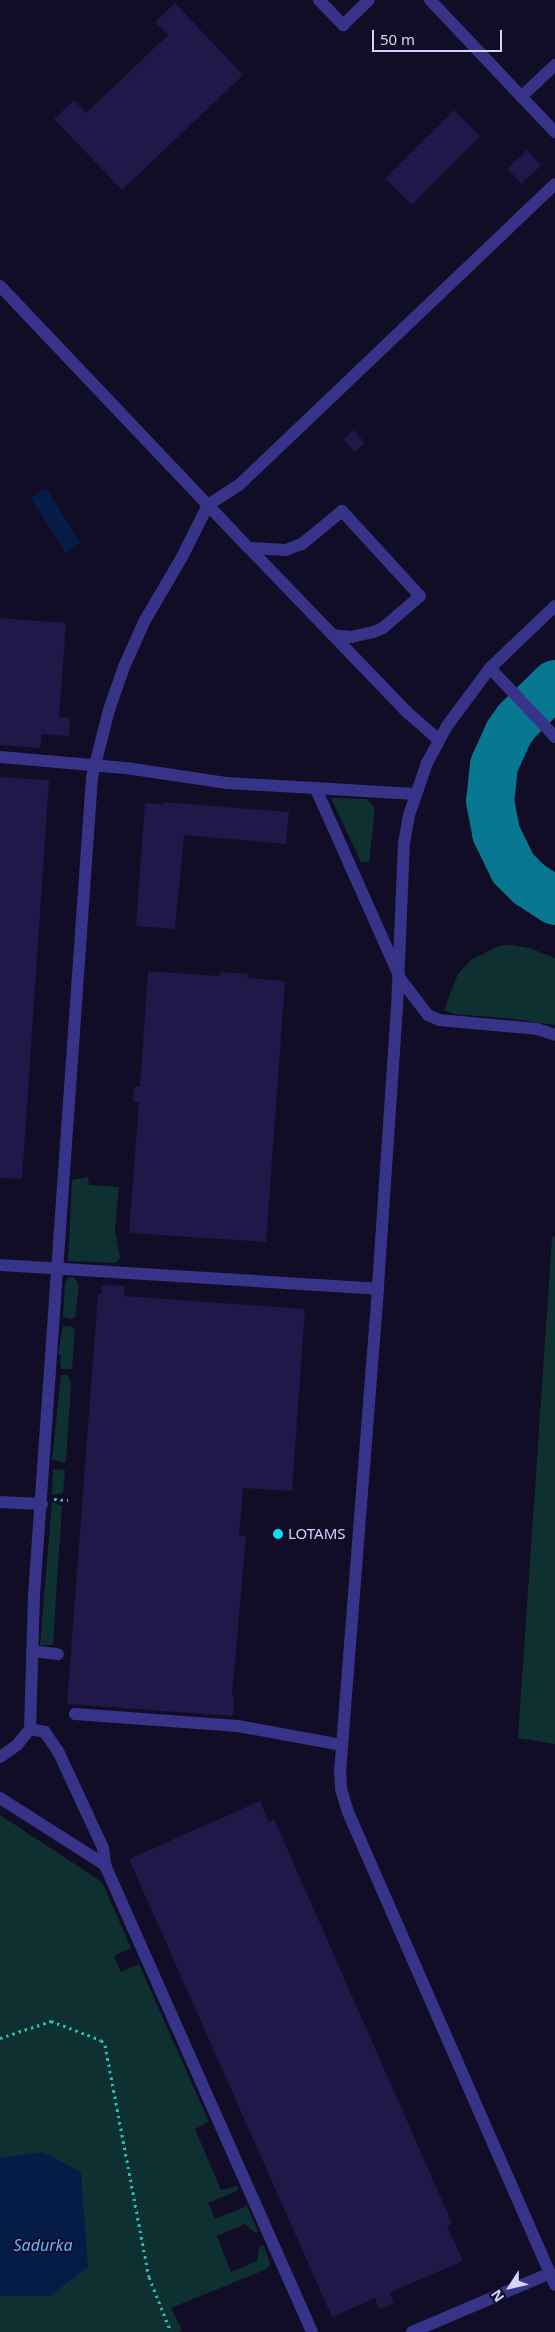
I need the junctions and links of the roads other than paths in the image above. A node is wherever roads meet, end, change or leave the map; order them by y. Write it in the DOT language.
graph roads {
  1 [pos="319,0"];
  2 [pos="369,0"];
  3 [pos="430,0"];
  4 [pos="555,65"];
  5 [pos="521,97"];
  6 [pos="555,132"];
  7 [pos="555,184"];
  8 [pos="0,286"];
  9 [pos="208,505"];
  10 [pos="249,548"];
  11 [pos="555,606"];
  12 [pos="333,635"];
  13 [pos="490,668"];
  14 [pos="555,737"];
  15 [pos="439,740"];
  16 [pos="0,758"];
  17 [pos="95,765"];
  18 [pos="316,789"];
  19 [pos="416,794"];
  20 [pos="398,971"];
  21 [pos="555,1035"];
  22 [pos="0,1265"];
  23 [pos="57,1268"];
  24 [pos="378,1289"];
  25 [pos="0,1502"];
  26 [pos="42,1504"];
  27 [pos="32,1651"];
  28 [pos="58,1654"];
  29 [pos="75,1714"];
  30 [pos="30,1728"];
  31 [pos="342,1745"];
  32 [pos="0,1757"];
  33 [pos="0,1798"];
  34 [pos="105,1865"];
  35 [pos="552,2279"];
  36 [pos="312,2332"];
  37 [pos="412,2332"];
  1 -- 2 [label="lane"];
  3 -- 5 [label="lane"];
  4 -- 5 [label="lane"];
  5 -- 6 [label="lane"];
  7 -- 9 [label="lane"];
  8 -- 9 [label="lane"];
  9 -- 10 [label="lane"];
  9 -- 17 [label="lane"];
  10 -- 12 [label="lane"];
  10 -- 12 [label="lane"];
  11 -- 13 [label="lane"];
  12 -- 15 [label="lane"];
  13 -- 14 [label="lane"];
  13 -- 15 [label="lane"];
  15 -- 19 [label="lane"];
  16 -- 17 [label="lane"];
  17 -- 18 [label="lane"];
  17 -- 23 [label="lane"];
  18 -- 19 [label="lane"];
  18 -- 20 [label="lane"];
  19 -- 20 [label="lane"];
  20 -- 21 [label="lane"];
  20 -- 24 [label="lane"];
  22 -- 23 [label="lane"];
  23 -- 24 [label="lane"];
  23 -- 26 [label="lane"];
  24 -- 31 [label="lane"];
  25 -- 26 [label="lane"];
  26 -- 27 [label="lane"];
  27 -- 28 [label="lane"];
  27 -- 30 [label="lane"];
  29 -- 31 [label="lane"];
  30 -- 32 [label="lane"];
  30 -- 34 [label="lane"];
  31 -- 35 [label="lane"];
  33 -- 34 [label="lane"];
  34 -- 36 [label="lane"];
  35 -- 37 [label="lane"];
}
